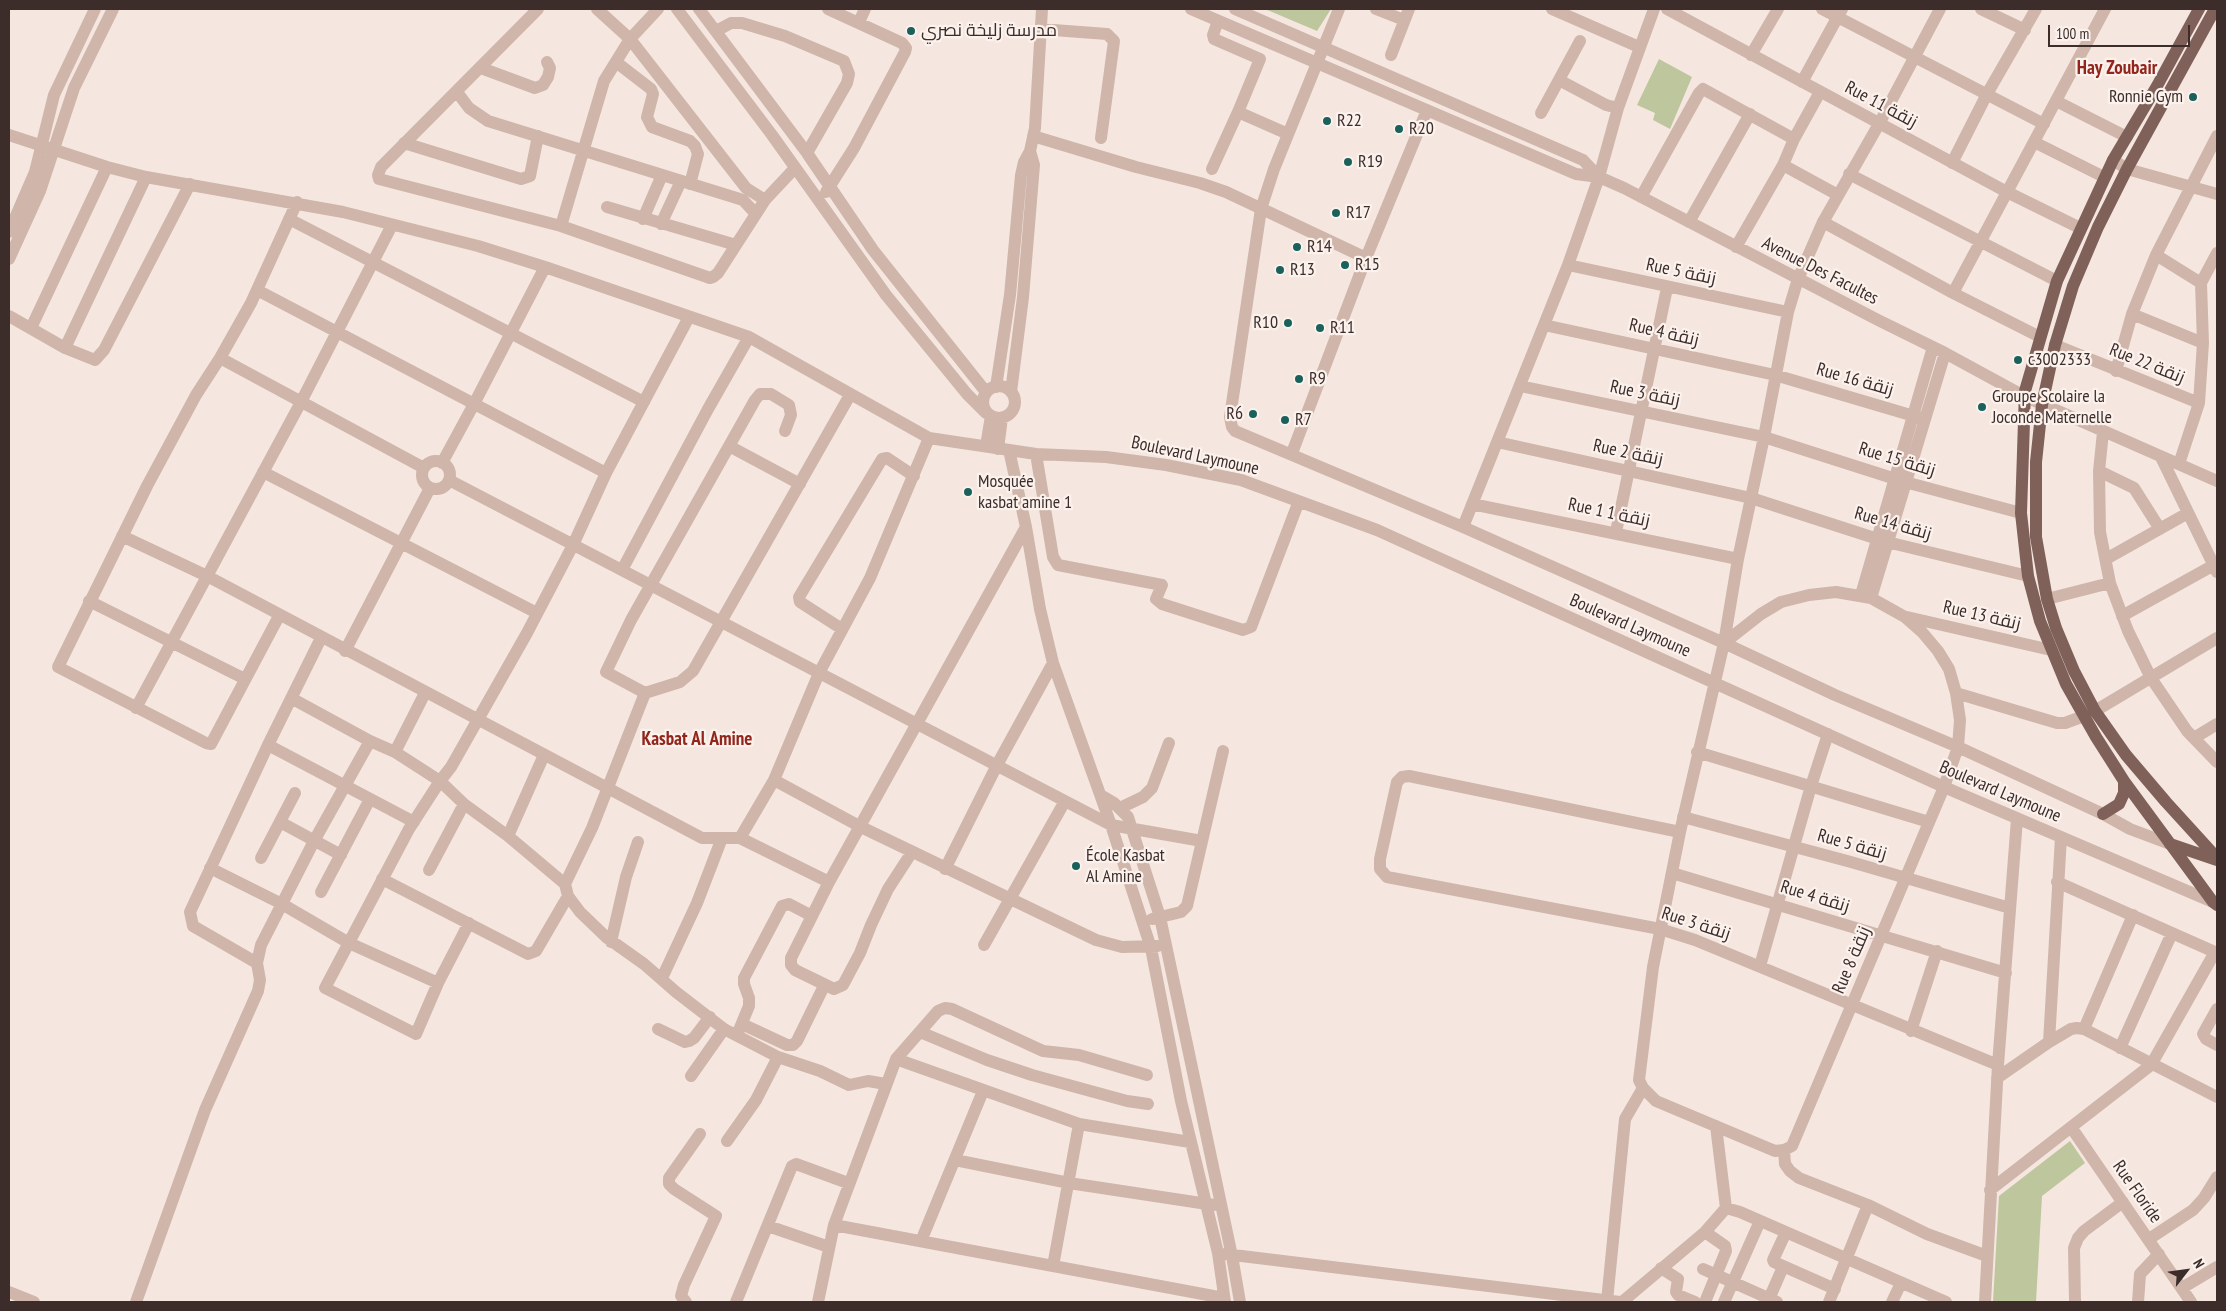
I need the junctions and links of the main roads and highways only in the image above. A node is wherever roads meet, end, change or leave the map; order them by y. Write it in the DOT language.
graph roads {
  1 [pos="2199,9"];
  2 [pos="2215,9"];
  3 [pos="2089,714"];
  4 [pos="2124,781"];
  5 [pos="2103,814"];
  6 [pos="2170,844"];
  7 [pos="2217,859"];
  8 [pos="2215,904"];
  1 -- 3 [label="main road"];
  2 -- 3 [label="main road"];
  3 -- 4 [label="main road"];
  3 -- 7 [label="main road"];
  4 -- 5 [label="main road"];
  4 -- 6 [label="main road"];
  6 -- 7 [label="main road"];
  6 -- 8 [label="main road"];
}
